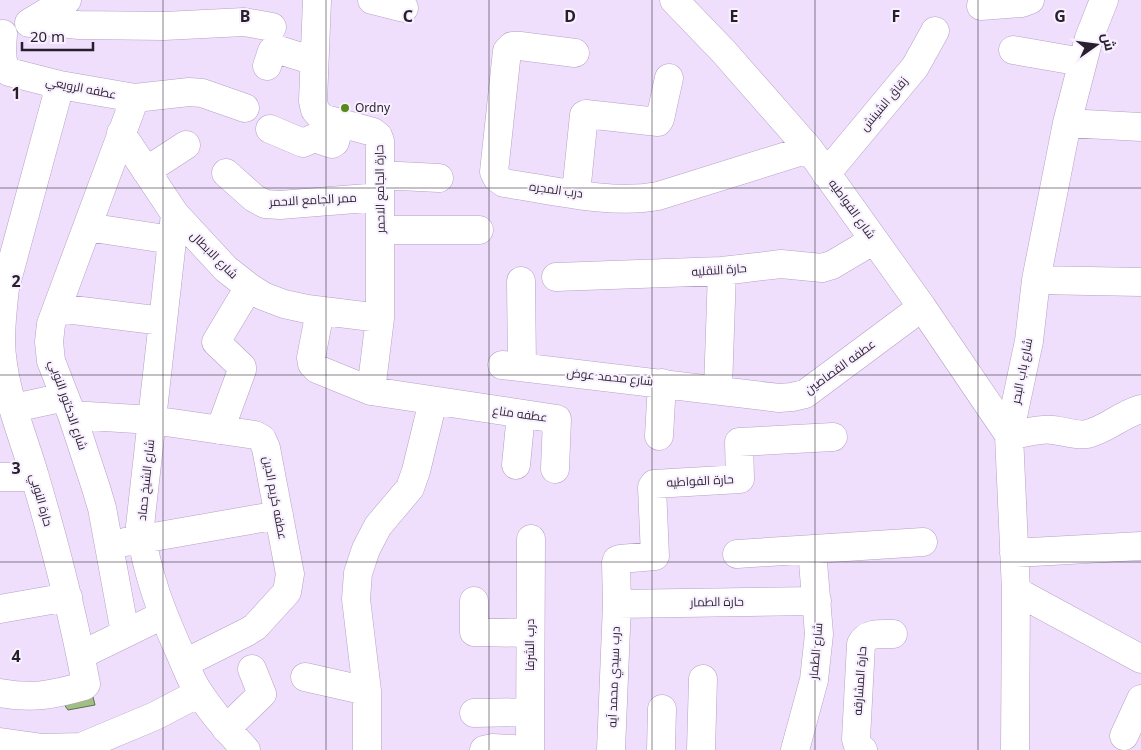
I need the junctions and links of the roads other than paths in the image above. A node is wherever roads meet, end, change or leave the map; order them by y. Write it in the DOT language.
graph roads {
  1 [pos="67,0"];
  2 [pos="317,0"];
  3 [pos="372,0"];
  4 [pos="674,0"];
  5 [pos="1030,0"];
  6 [pos="1104,0"];
  7 [pos="981,6"];
  8 [pos="404,8"];
  9 [pos="34,20"];
  10 [pos="272,27"];
  11 [pos="935,31"];
  12 [pos="2,34"];
  13 [pos="1013,50"];
  14 [pos="575,54"];
  15 [pos="314,61"];
  16 [pos="1082,62"];
  17 [pos="267,66"];
  18 [pos="670,78"];
  19 [pos="60,85"];
  20 [pos="135,98"];
  21 [pos="245,108"];
  22 [pos="1067,122"];
  23 [pos="340,123"];
  24 [pos="1141,127"];
  25 [pos="270,129"];
  26 [pos="121,133"];
  27 [pos="186,145"];
  28 [pos="809,149"];
  29 [pos="146,171"];
  30 [pos="226,173"];
  31 [pos="826,174"];
  32 [pos="439,178"];
  33 [pos="380,186"];
  34 [pos="576,193"];
  35 [pos="87,226"];
  36 [pos="174,227"];
  37 [pos="380,230"];
  38 [pos="479,230"];
  39 [pos="874,240"];
  40 [pos="7,253"];
  41 [pos="722,271"];
  42 [pos="556,277"];
  43 [pos="1036,280"];
  44 [pos="521,281"];
  45 [pos="1141,282"];
  46 [pos="249,288"];
  47 [pos="922,307"];
  48 [pos="57,308"];
  49 [pos="320,311"];
  50 [pos="380,318"];
  51 [pos="163,321"];
  52 [pos="662,383"];
  53 [pos="718,389"];
  54 [pos="371,391"];
  55 [pos="7,395"];
  56 [pos="433,400"];
  57 [pos="68,406"];
  58 [pos="1141,409"];
  59 [pos="522,414"];
  60 [pos="152,420"];
  61 [pos="220,430"];
  62 [pos="659,436"];
  63 [pos="1009,436"];
  64 [pos="833,437"];
  65 [pos="516,465"];
  66 [pos="556,469"];
  67 [pos="35,476"];
  68 [pos="0,477"];
  69 [pos="279,515"];
  70 [pos="142,539"];
  71 [pos="531,539"];
  72 [pos="923,542"];
  73 [pos="108,544"];
  74 [pos="1141,546"];
  75 [pos="812,550"];
  76 [pos="1014,553"];
  77 [pos="737,554"];
  78 [pos="1016,591"];
  79 [pos="68,597"];
  80 [pos="474,601"];
  81 [pos="817,601"];
  82 [pos="617,604"];
  83 [pos="0,609"];
  84 [pos="163,615"];
  85 [pos="530,632"];
  86 [pos="125,633"];
  87 [pos="893,634"];
  88 [pos="80,655"];
  89 [pos="1141,659"];
  90 [pos="185,663"];
  91 [pos="252,668"];
  92 [pos="305,677"];
  93 [pos="703,679"];
  94 [pos="367,691"];
  95 [pos="0,693"];
  96 [pos="199,693"];
  97 [pos="1141,699"];
  98 [pos="662,709"];
  99 [pos="530,712"];
  100 [pos="474,713"];
  101 [pos="226,729"];
  102 [pos="1124,736"];
  103 [pos="0,742"];
  104 [pos="81,749"];
  105 [pos="246,750"];
  106 [pos="367,750"];
  107 [pos="484,750"];
  108 [pos="530,750"];
  109 [pos="611,750"];
  110 [pos="661,750"];
  111 [pos="701,750"];
  112 [pos="795,750"];
  113 [pos="863,750"];
  114 [pos="1015,750"];
  1 -- 9 [label="street"];
  2 -- 15 [label="street, حارة الجامع الاحمر"];
  3 -- 8 [label="street"];
  4 -- 28 [label="street, شارع الفواطيه"];
  5 -- 7 [label="street"];
  6 -- 16 [label="street, شارع باب البحر"];
  9 -- 10 [label="street"];
  9 -- 12 [label="street"];
  11 -- 31 [label="street, زقاق الشينش"];
  12 -- 19 [label="street, عطفه الرويعي"];
  13 -- 16 [label="street"];
  14 -- 34 [label="street, درب المجره"];
  15 -- 17 [label="street"];
  15 -- 23 [label="street, حارة الجامع الاحمر"];
  16 -- 22 [label="street, شارع باب البحر"];
  18 -- 34 [label="street"];
  19 -- 20 [label="street, عطفه الرويعي"];
  19 -- 40 [label="street, حارة النوبي"];
  20 -- 21 [label="street, عطفه الرويعي"];
  20 -- 26 [label="street, شارع الدكتور النوبي"];
  22 -- 24 [label="street"];
  22 -- 43 [label="street, شارع باب البحر"];
  23 -- 25 [label="street"];
  23 -- 33 [label="street, حارة الجامع الاحمر"];
  26 -- 29 [label="street, شارع الابطال"];
  26 -- 35 [label="street, شارع الدكتور النوبي"];
  27 -- 29 [label="street"];
  28 -- 31 [label="street, شارع الفواطيه"];
  28 -- 34 [label="street, درب المجره"];
  29 -- 36 [label="street, شارع الابطال"];
  30 -- 33 [label="street, ممر الجامع الاحمر"];
  31 -- 39 [label="street, شارع الفواطيه"];
  32 -- 33 [label="street, ممر الجامع الاحمر"];
  33 -- 37 [label="street, حارة الجامع الاحمر"];
  35 -- 36 [label="street"];
  35 -- 48 [label="street, شارع الدكتور النوبي"];
  36 -- 46 [label="street, شارع الابطال"];
  36 -- 51 [label="street, شارع الشيخ حماد"];
  37 -- 38 [label="street"];
  37 -- 50 [label="street, حارة الجامع الاحمر"];
  39 -- 41 [label="street, حارة النقليه"];
  39 -- 47 [label="street, شارع الفواطيه"];
  40 -- 55 [label="street, حارة النوبي"];
  41 -- 42 [label="street, حارة النقليه"];
  41 -- 53 [label="street"];
  43 -- 45 [label="street"];
  43 -- 63 [label="street, شارع باب البحر"];
  44 -- 52 [label="street, شارع محمد عوض"];
  46 -- 49 [label="street, شارع الابطال"];
  46 -- 61 [label="street"];
  47 -- 53 [label="street, عطفه القصاصين"];
  47 -- 63 [label="street, شارع الفواطيه"];
  48 -- 51 [label="street"];
  48 -- 57 [label="street, شارع الدكتور النوبي"];
  49 -- 50 [label="street, شارع الابطال"];
  49 -- 54 [label="street, عطفه مناع"];
  50 -- 54 [label="street, حارة الجامع الاحمر"];
  51 -- 60 [label="street, شارع الشيخ حماد"];
  52 -- 53 [label="street, شارع محمد عوض"];
  52 -- 62 [label="street"];
  54 -- 56 [label="street, عطفه مناع"];
  55 -- 57 [label="street, عطفه كريم الدين"];
  55 -- 67 [label="street, حارة النوبي"];
  56 -- 59 [label="street, عطفه مناع"];
  56 -- 94 [label="street"];
  57 -- 60 [label="street, عطفه كريم الدين"];
  57 -- 73 [label="street, شارع الدكتور النوبي"];
  58 -- 63 [label="street"];
  59 -- 65 [label="street"];
  59 -- 66 [label="street, عطفه مناع"];
  60 -- 61 [label="street, عطفه كريم الدين"];
  60 -- 70 [label="street, شارع الشيخ حماد"];
  61 -- 69 [label="street, عطفه كريم الدين"];
  63 -- 76 [label="street, شارع باب البحر"];
  64 -- 82 [label="street, حارة الفواطيه"];
  67 -- 68 [label="street"];
  67 -- 79 [label="street, حارة النوبي"];
  69 -- 70 [label="street"];
  69 -- 90 [label="street, عطفه كريم الدين"];
  70 -- 73 [label="street"];
  70 -- 84 [label="street, شارع الشيخ حماد"];
  71 -- 85 [label="street, درب الشرفا"];
  72 -- 75 [label="street"];
  73 -- 86 [label="street, شارع الدكتور النوبي"];
  74 -- 76 [label="street"];
  75 -- 77 [label="street"];
  75 -- 81 [label="street, شارع الطمار"];
  76 -- 78 [label="street, شارع باب البحر"];
  78 -- 89 [label="street"];
  78 -- 114 [label="street, شارع باب البحر"];
  79 -- 83 [label="street"];
  79 -- 88 [label="street, حارة النوبي"];
  80 -- 85 [label="street"];
  81 -- 82 [label="street, حارة الطمار"];
  81 -- 112 [label="street, شارع الطمار"];
  82 -- 109 [label="street, درب سيدي محمد آيه"];
  84 -- 86 [label="street"];
  84 -- 90 [label="street, شارع الشيخ حماد"];
  85 -- 99 [label="street, درب الشرفا"];
  86 -- 88 [label="street"];
  87 -- 113 [label="street, حارة المشارقه"];
  88 -- 95 [label="street, حارة النوبي"];
  90 -- 96 [label="street, شارع الشيخ حماد"];
  91 -- 101 [label="street"];
  92 -- 94 [label="street"];
  93 -- 111 [label="street"];
  94 -- 106 [label="street"];
  96 -- 101 [label="street, شارع الشيخ حماد"];
  96 -- 104 [label="street"];
  97 -- 102 [label="street"];
  98 -- 110 [label="street"];
  99 -- 100 [label="street"];
  99 -- 108 [label="street, درب الشرفا"];
  101 -- 105 [label="street, شارع الشيخ حماد"];
  103 -- 104 [label="street"];
  107 -- 108 [label="street"];
}
